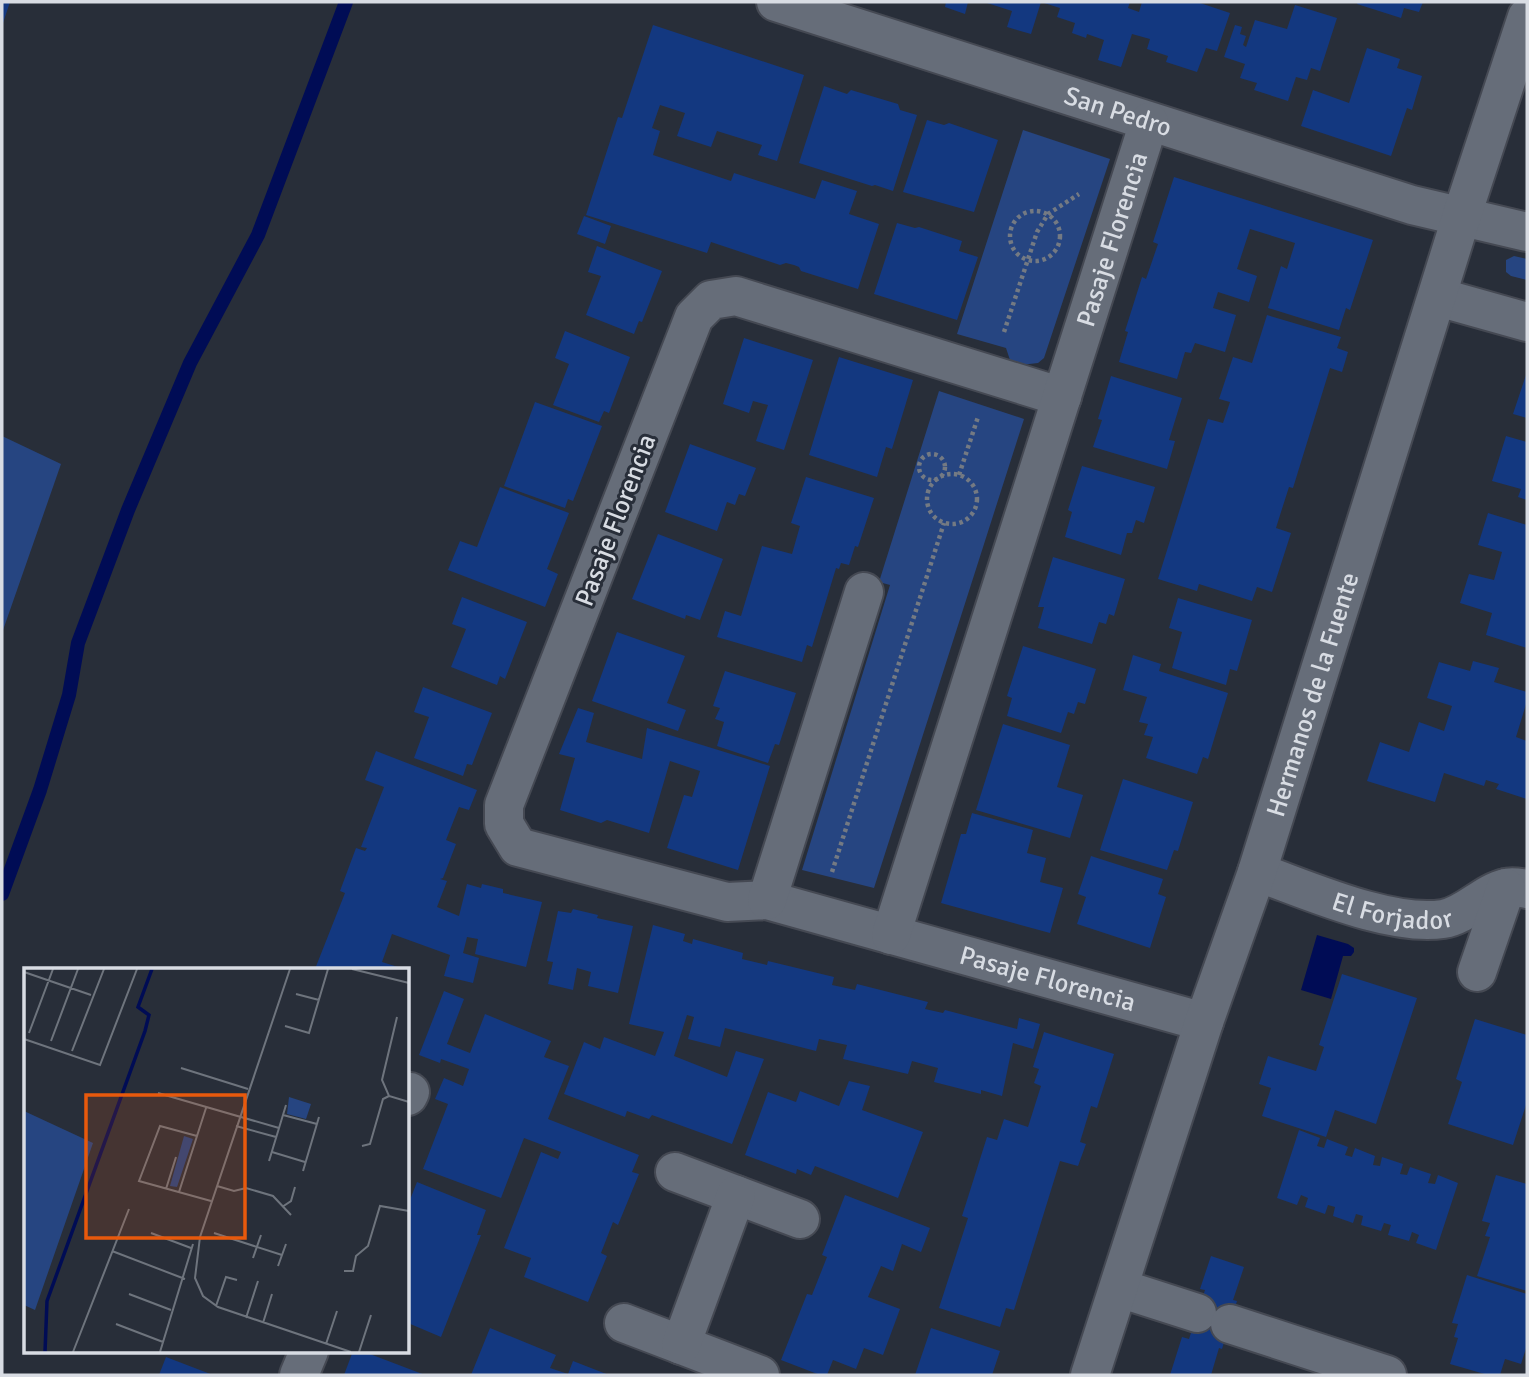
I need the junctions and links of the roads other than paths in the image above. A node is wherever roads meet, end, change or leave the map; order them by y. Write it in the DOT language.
graph roads {
  1 [pos="776,2"];
  2 [pos="1527,17"];
  3 [pos="1149,122"];
  4 [pos="1462,215"];
  5 [pos="1527,232"];
  6 [pos="1438,297"];
  7 [pos="1527,322"];
  8 [pos="1062,397"];
  9 [pos="864,592"];
  10 [pos="1256,872"];
  11 [pos="1517,888"];
  12 [pos="767,900"];
  13 [pos="891,934"];
  14 [pos="1477,971"];
  15 [pos="1204,1023"];
  16 [pos="675,1172"];
  17 [pos="737,1195"];
  18 [pos="800,1219"];
  19 [pos="1119,1288"];
  20 [pos="624,1322"];
  21 [pos="681,1345"];
  22 [pos="309,1352"];
  23 [pos="1088,1373"];
  24 [pos="299,1375"];
  25 [pos="760,1375"];
  26 [pos="1387,1375"];
  1 -- 3 [label="street, San Pedro"];
  2 -- 4 [label="street, Hermanos de la Fuente"];
  3 -- 4 [label="street, San Pedro"];
  3 -- 8 [label="street, Pasaje Florencia"];
  4 -- 5 [label="street, San Pedro"];
  4 -- 6 [label="street, Hermanos de la Fuente"];
  6 -- 7 [label="street"];
  6 -- 10 [label="street, Hermanos de la Fuente"];
  8 -- 12 [label="street, Pasaje Florencia"];
  8 -- 13 [label="street, Pasaje Florencia"];
  9 -- 12 [label="street"];
  10 -- 11 [label="street, El Forjador"];
  10 -- 15 [label="street, Hermanos de la Fuente"];
  11 -- 14 [label="street"];
  12 -- 13 [label="street, Pasaje Florencia"];
  13 -- 15 [label="street, Pasaje Florencia"];
  15 -- 19 [label="street, Hermanos de la Fuente"];
  16 -- 17 [label="street"];
  17 -- 18 [label="street"];
  17 -- 21 [label="street"];
  19 -- 23 [label="street, Hermanos de la Fuente"];
  19 -- 26 [label="street"];
  20 -- 21 [label="street"];
  21 -- 25 [label="street"];
  22 -- 24 [label="street"];
}
